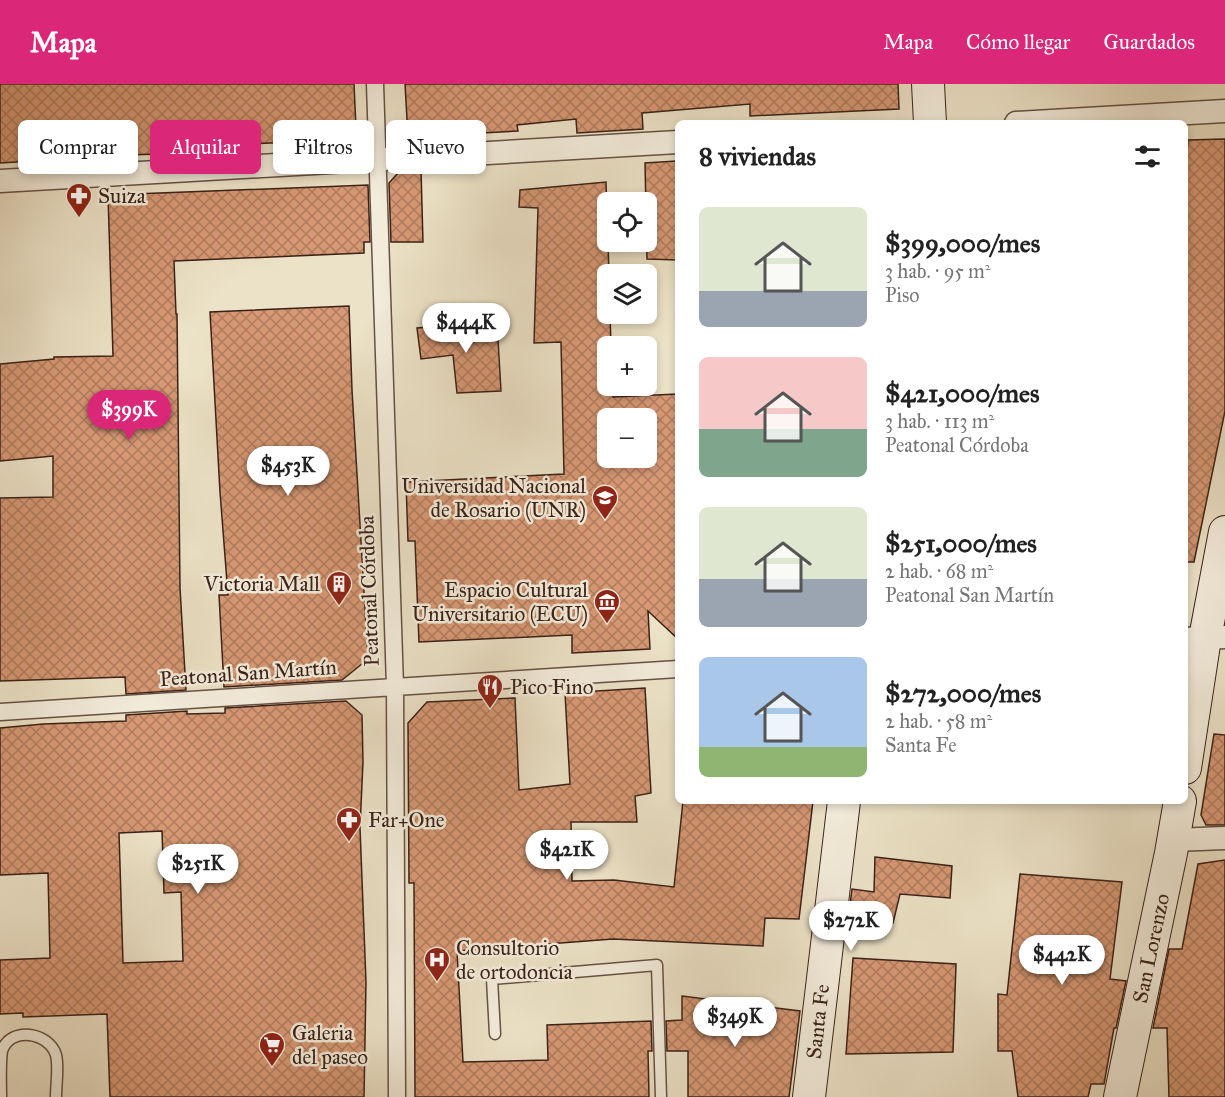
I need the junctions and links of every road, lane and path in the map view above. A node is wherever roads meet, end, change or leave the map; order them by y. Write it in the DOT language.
graph roads {
  1 [pos="375,84"];
  2 [pos="928,84"];
  3 [pos="1225,111"];
  4 [pos="930,120"];
  5 [pos="1068,120"];
  6 [pos="675,142"];
  7 [pos="377,159"];
  8 [pos="0,181"];
  9 [pos="1225,532"];
  10 [pos="1205,638"];
  11 [pos="675,669"];
  12 [pos="394,686"];
  13 [pos="0,712"];
  14 [pos="1188,748"];
  15 [pos="844,804"];
  16 [pos="1180,804"];
  17 [pos="1225,838"];
  18 [pos="1174,840"];
  19 [pos="495,1034"];
  20 [pos="1,1097"];
  21 [pos="56,1097"];
  22 [pos="397,1097"];
  23 [pos="661,1097"];
  24 [pos="809,1097"];
  25 [pos="1120,1097"];
  1 -- 7 [label="street, Peatonal Córdoba"];
  2 -- 4 [label="main road"];
  3 -- 5 [label="street"];
  6 -- 7 [label="street"];
  7 -- 8 [label="street"];
  7 -- 12 [label="street, Peatonal Córdoba"];
  9 -- 10 [label="main road"];
  10 -- 14 [label="main road"];
  11 -- 12 [label="street, Peatonal San Martín"];
  12 -- 13 [label="street, Peatonal San Martín"];
  12 -- 22 [label="street, Peatonal Córdoba"];
  15 -- 24 [label="main road, Santa Fe"];
  16 -- 18 [label="main road, San Lorenzo"];
  17 -- 18 [label="street"];
  18 -- 25 [label="main road, San Lorenzo"];
  19 -- 23 [label="lane"];
  20 -- 21 [label="lane"];
}
